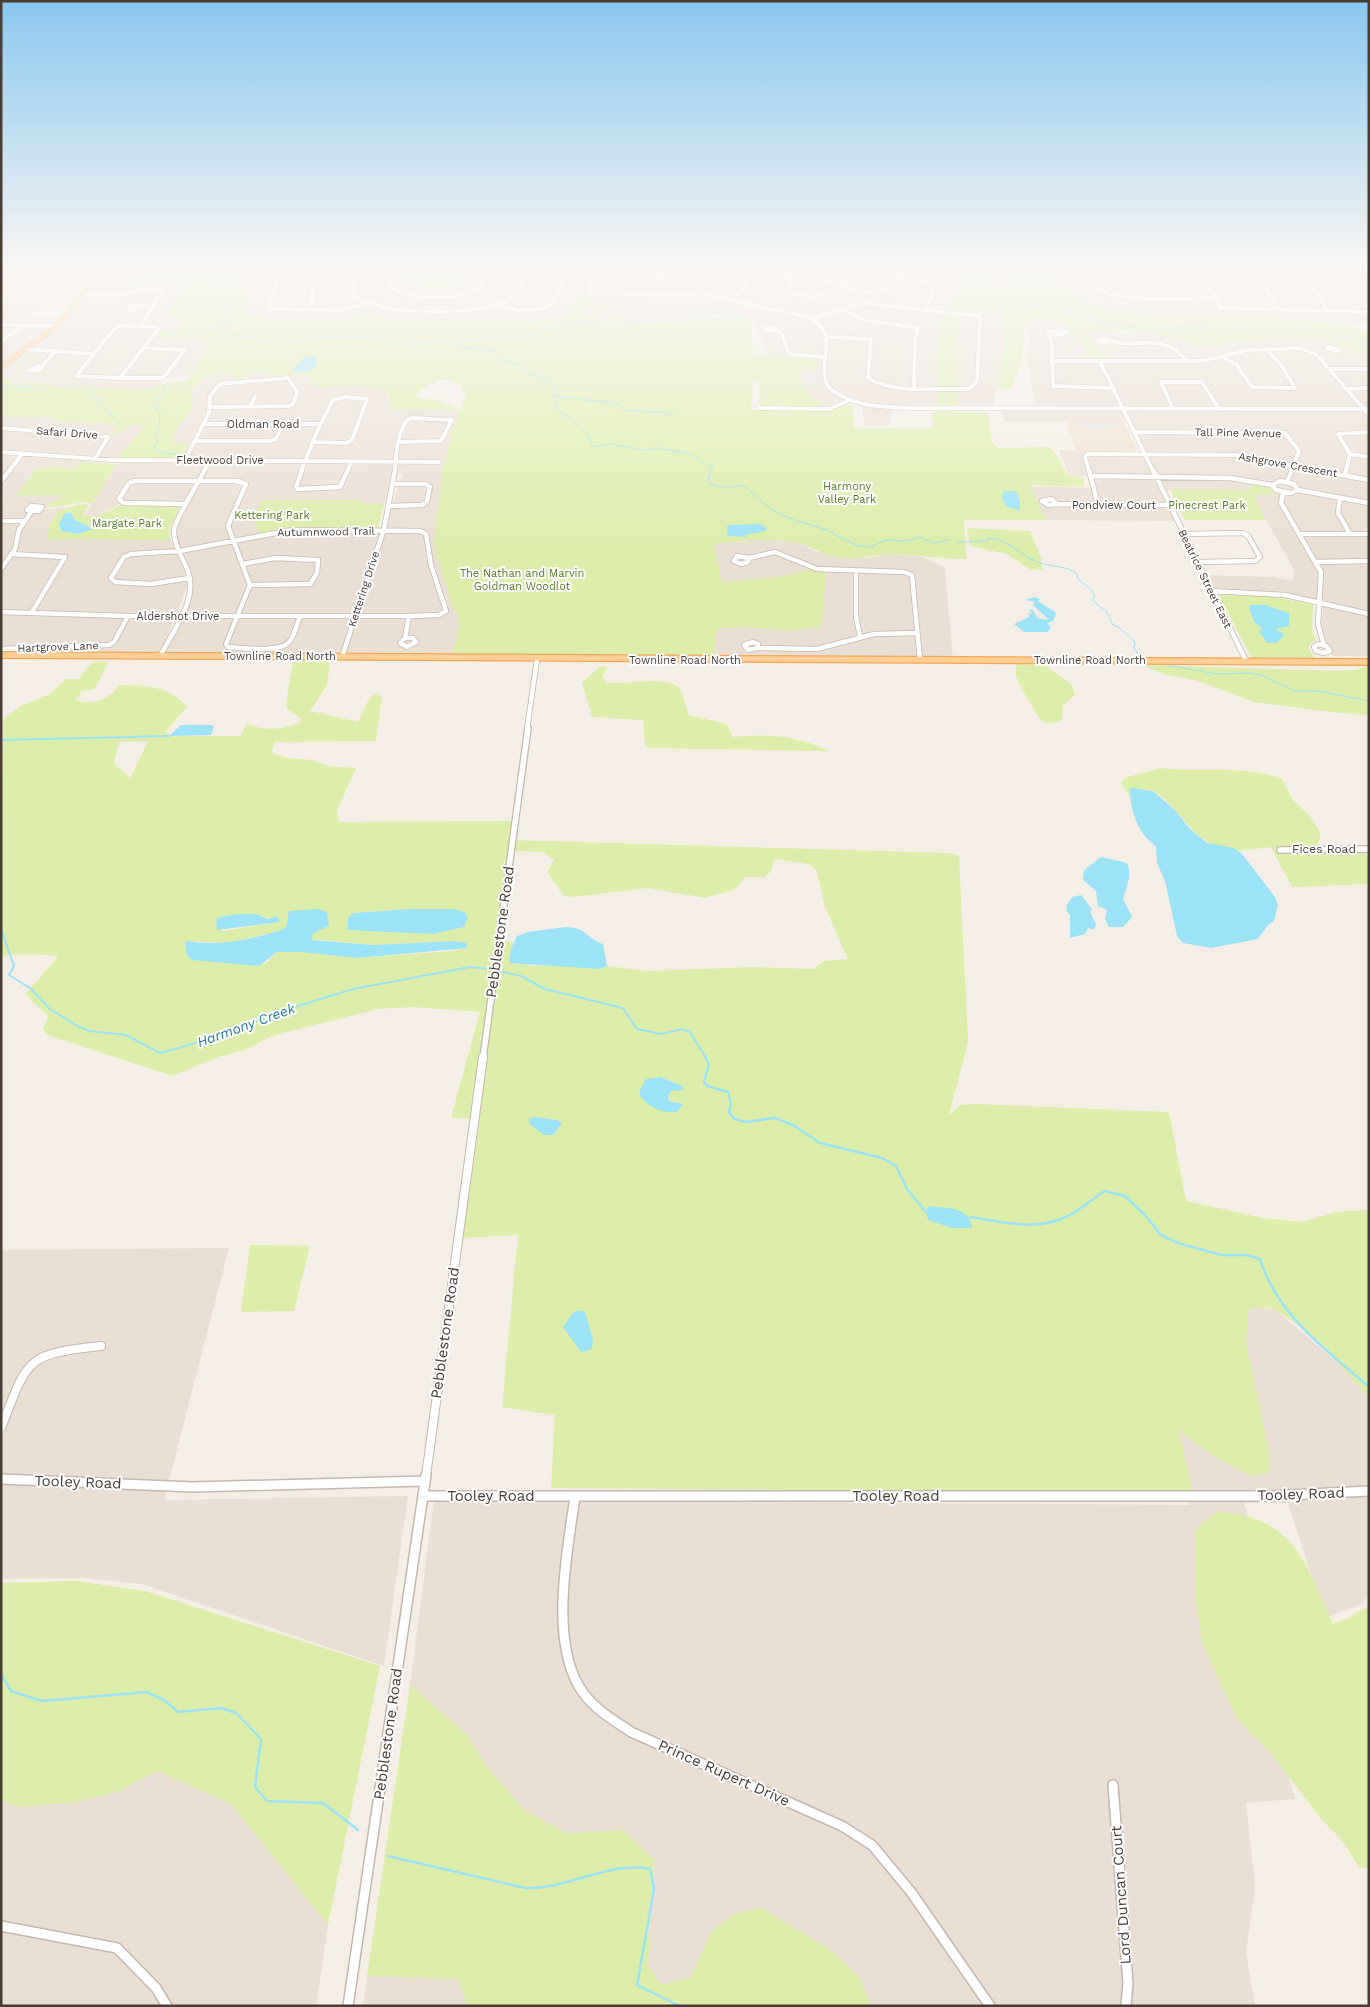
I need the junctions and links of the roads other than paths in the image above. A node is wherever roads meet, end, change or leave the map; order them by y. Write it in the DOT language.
graph roads {
  1 [pos="47,361"];
  2 [pos="89,361"];
  3 [pos="134,361"];
  4 [pos="177,361"];
  5 [pos="825,361"];
  6 [pos="869,361"];
  7 [pos="915,361"];
  8 [pos="978,361"];
  9 [pos="1051,361"];
  10 [pos="1206,361"];
  11 [pos="1229,361"];
  12 [pos="1276,361"];
  13 [pos="1321,361"];
  14 [pos="1100,362"];
  15 [pos="1186,362"];
  16 [pos="42,366"];
  17 [pos="1328,369"];
  18 [pos="1369,369"];
  19 [pos="120,378"];
  20 [pos="914,388"];
  21 [pos="1114,388"];
  22 [pos="1369,388"];
  23 [pos="1346,389"];
  24 [pos="254,397"];
  25 [pos="850,400"];
  26 [pos="250,406"];
  27 [pos="211,407"];
  28 [pos="758,408"];
  29 [pos="1124,409"];
  30 [pos="1173,409"];
  31 [pos="1219,409"];
  32 [pos="1367,410"];
  33 [pos="1369,415"];
  34 [pos="204,424"];
  35 [pos="283,424"];
  36 [pos="321,424"];
  37 [pos="1,428"];
  38 [pos="1135,432"];
  39 [pos="1369,432"];
  40 [pos="196,441"];
  41 [pos="314,442"];
  42 [pos="399,442"];
  43 [pos="1,452"];
  44 [pos="22,454"];
  45 [pos="1146,454"];
  46 [pos="1350,454"];
  47 [pos="1369,457"];
  48 [pos="94,459"];
  49 [pos="185,460"];
  50 [pos="210,460"];
  51 [pos="306,460"];
  52 [pos="352,461"];
  53 [pos="397,462"];
  54 [pos="440,462"];
  55 [pos="1294,466"];
  56 [pos="3,475"];
  57 [pos="1345,475"];
  58 [pos="1091,476"];
  59 [pos="1157,477"];
  60 [pos="199,480"];
  61 [pos="1369,480"];
  62 [pos="1,481"];
  63 [pos="1288,482"];
  64 [pos="394,484"];
  65 [pos="1272,485"];
  66 [pos="1298,490"];
  67 [pos="1283,493"];
  68 [pos="1340,498"];
  69 [pos="1369,503"];
  70 [pos="186,504"];
  71 [pos="1056,504"];
  72 [pos="1098,505"];
  73 [pos="1171,505"];
  74 [pos="390,506"];
  75 [pos="31,512"];
  76 [pos="1,521"];
  77 [pos="25,521"];
  78 [pos="384,531"];
  79 [pos="1184,534"];
  80 [pos="1299,534"];
  81 [pos="1350,534"];
  82 [pos="1369,534"];
  83 [pos="233,541"];
  84 [pos="180,551"];
  85 [pos="11,554"];
  86 [pos="749,558"];
  87 [pos="1369,561"];
  88 [pos="1198,562"];
  89 [pos="1316,562"];
  90 [pos="244,564"];
  91 [pos="1,569"];
  92 [pos="856,572"];
  93 [pos="189,578"];
  94 [pos="250,585"];
  95 [pos="1211,591"];
  96 [pos="1319,603"];
  97 [pos="1,612"];
  98 [pos="32,612"];
  99 [pos="181,614"];
  100 [pos="1369,614"];
  101 [pos="355,615"];
  102 [pos="128,616"];
  103 [pos="238,616"];
  104 [pos="300,616"];
  105 [pos="409,616"];
  106 [pos="918,633"];
  107 [pos="860,637"];
  108 [pos="405,638"];
  109 [pos="1324,645"];
  110 [pos="758,648"];
  111 [pos="1,649"];
  112 [pos="1,655"];
  113 [pos="160,656"];
  114 [pos="342,657"];
  115 [pos="537,659"];
  116 [pos="920,660"];
  117 [pos="1246,661"];
  118 [pos="1369,662"];
  119 [pos="1369,849"];
  120 [pos="1280,850"];
  121 [pos="100,1346"];
  122 [pos="1,1428"];
  123 [pos="1,1479"];
  124 [pos="425,1481"];
  125 [pos="1369,1491"];
  126 [pos="423,1496"];
  127 [pos="575,1497"];
  128 [pos="1113,1785"];
  129 [pos="1,1926"];
  130 [pos="167,2006"];
  131 [pos="348,2006"];
  132 [pos="990,2006"];
  133 [pos="1126,2006"];
  1 -- 16 [label="street"];
  2 -- 19 [label="street"];
  3 -- 19 [label="street"];
  4 -- 19 [label="street"];
  5 -- 25 [label="street"];
  6 -- 20 [label="street"];
  7 -- 20 [label="street"];
  8 -- 20 [label="street"];
  9 -- 14 [label="street"];
  9 -- 21 [label="street"];
  10 -- 15 [label="street"];
  11 -- 12 [label="street"];
  13 -- 17 [label="street"];
  14 -- 15 [label="street"];
  14 -- 21 [label="street, Beatrice Street East"];
  17 -- 18 [label="street"];
  17 -- 23 [label="street"];
  21 -- 29 [label="street, Beatrice Street East"];
  22 -- 23 [label="street"];
  23 -- 32 [label="street"];
  24 -- 26 [label="street"];
  25 -- 28 [label="street"];
  25 -- 29 [label="street"];
  26 -- 27 [label="street"];
  26 -- 27 [label="street"];
  27 -- 34 [label="street"];
  29 -- 30 [label="street"];
  29 -- 38 [label="street, Beatrice Street East"];
  30 -- 31 [label="street"];
  30 -- 31 [label="street"];
  31 -- 32 [label="street"];
  32 -- 33 [label="street"];
  34 -- 35 [label="street, Oldman Road"];
  34 -- 40 [label="street"];
  35 -- 36 [label="street, Oldman Road"];
  35 -- 40 [label="street"];
  36 -- 41 [label="street"];
  36 -- 41 [label="street"];
  37 -- 48 [label="street, Safari Drive"];
  38 -- 45 [label="street, Beatrice Street East"];
  38 -- 55 [label="street, Tall Pine Avenue"];
  39 -- 46 [label="street"];
  40 -- 49 [label="street"];
  41 -- 51 [label="street"];
  42 -- 42 [label="street, Kettering Drive"];
  42 -- 53 [label="street, Kettering Drive"];
  43 -- 44 [label="street, Fleetwood Drive"];
  44 -- 48 [label="street, Fleetwood Drive"];
  44 -- 56 [label="street"];
  45 -- 55 [label="street, Ashgrove Crescent"];
  45 -- 58 [label="street, Ashgrove Crescent"];
  45 -- 59 [label="street, Beatrice Street East"];
  46 -- 47 [label="street"];
  46 -- 57 [label="street"];
  48 -- 49 [label="street, Fleetwood Drive"];
  49 -- 50 [label="street, Fleetwood Drive"];
  50 -- 51 [label="street, Fleetwood Drive"];
  50 -- 60 [label="street"];
  51 -- 52 [label="street, Fleetwood Drive"];
  51 -- 52 [label="street"];
  52 -- 53 [label="street, Fleetwood Drive"];
  53 -- 54 [label="street, Fleetwood Drive"];
  53 -- 64 [label="street, Kettering Drive"];
  55 -- 57 [label="street, Ashgrove Crescent"];
  55 -- 63 [label="street, Tall Pine Avenue"];
  56 -- 62 [label="street"];
  57 -- 61 [label="street, Ashgrove Crescent"];
  58 -- 59 [label="street, Ashgrove Crescent"];
  58 -- 72 [label="street"];
  59 -- 65 [label="street, Ashgrove Crescent"];
  59 -- 73 [label="street, Beatrice Street East"];
  60 -- 70 [label="street"];
  60 -- 70 [label="street"];
  60 -- 83 [label="street"];
  63 -- 65 [label="street"];
  63 -- 66 [label="street"];
  64 -- 74 [label="street, Kettering Drive"];
  64 -- 74 [label="street"];
  65 -- 67 [label="street"];
  66 -- 67 [label="street"];
  66 -- 68 [label="street, Ashgrove Crescent"];
  67 -- 80 [label="street"];
  68 -- 69 [label="street, Ashgrove Crescent"];
  68 -- 81 [label="street"];
  70 -- 84 [label="street"];
  71 -- 72 [label="street, Pondview Court"];
  72 -- 73 [label="street, Pondview Court"];
  73 -- 79 [label="street, Beatrice Street East"];
  74 -- 78 [label="street, Kettering Drive"];
  75 -- 77 [label="street"];
  76 -- 77 [label="street"];
  77 -- 85 [label="street"];
  78 -- 83 [label="street, Autumnwood Trail"];
  78 -- 101 [label="street, Kettering Drive"];
  78 -- 105 [label="street, Autumnwood Trail"];
  79 -- 88 [label="street, Beatrice Street East"];
  79 -- 88 [label="street"];
  80 -- 81 [label="street"];
  80 -- 89 [label="street"];
  81 -- 82 [label="street"];
  83 -- 84 [label="street, Autumnwood Trail"];
  83 -- 90 [label="street"];
  84 -- 93 [label="street"];
  84 -- 93 [label="street, Autumnwood Trail"];
  85 -- 91 [label="street"];
  85 -- 98 [label="street"];
  86 -- 92 [label="street"];
  87 -- 89 [label="street"];
  88 -- 95 [label="street, Beatrice Street East"];
  89 -- 96 [label="street"];
  90 -- 94 [label="street"];
  90 -- 94 [label="street"];
  92 -- 106 [label="street"];
  92 -- 107 [label="street"];
  93 -- 99 [label="street"];
  94 -- 103 [label="street"];
  95 -- 96 [label="street"];
  95 -- 117 [label="street, Beatrice Street East"];
  96 -- 100 [label="street"];
  96 -- 109 [label="street"];
  97 -- 98 [label="street, Aldershot Drive"];
  98 -- 102 [label="street, Aldershot Drive"];
  99 -- 102 [label="street, Aldershot Drive"];
  99 -- 103 [label="street, Aldershot Drive"];
  99 -- 113 [label="street"];
  101 -- 104 [label="street, Aldershot Drive"];
  101 -- 105 [label="street, Aldershot Drive"];
  101 -- 114 [label="street, Kettering Drive"];
  102 -- 111 [label="street, Hartgrove Lane"];
  103 -- 104 [label="street, Aldershot Drive"];
  103 -- 104 [label="street"];
  105 -- 108 [label="street"];
  106 -- 107 [label="street"];
  106 -- 116 [label="street"];
  107 -- 110 [label="street"];
  112 -- 113 [label="main road, Townline Road North"];
  113 -- 114 [label="main road, Townline Road North"];
  114 -- 115 [label="main road, Townline Road North"];
  115 -- 116 [label="main road, Townline Road North"];
  115 -- 124 [label="street, Pebblestone Road"];
  116 -- 117 [label="main road, Townline Road North"];
  117 -- 118 [label="main road, Townline Road North"];
  119 -- 120 [label="street, Fices Road"];
  121 -- 122 [label="street"];
  123 -- 124 [label="street, Tooley Road"];
  124 -- 126 [label="street, Pebblestone Road"];
  125 -- 127 [label="street, Tooley Road"];
  126 -- 127 [label="street, Tooley Road"];
  126 -- 131 [label="street, Pebblestone Road"];
  127 -- 132 [label="street, Prince Rupert Drive"];
  128 -- 133 [label="street, Lord Duncan Court"];
  129 -- 130 [label="street"];
}
